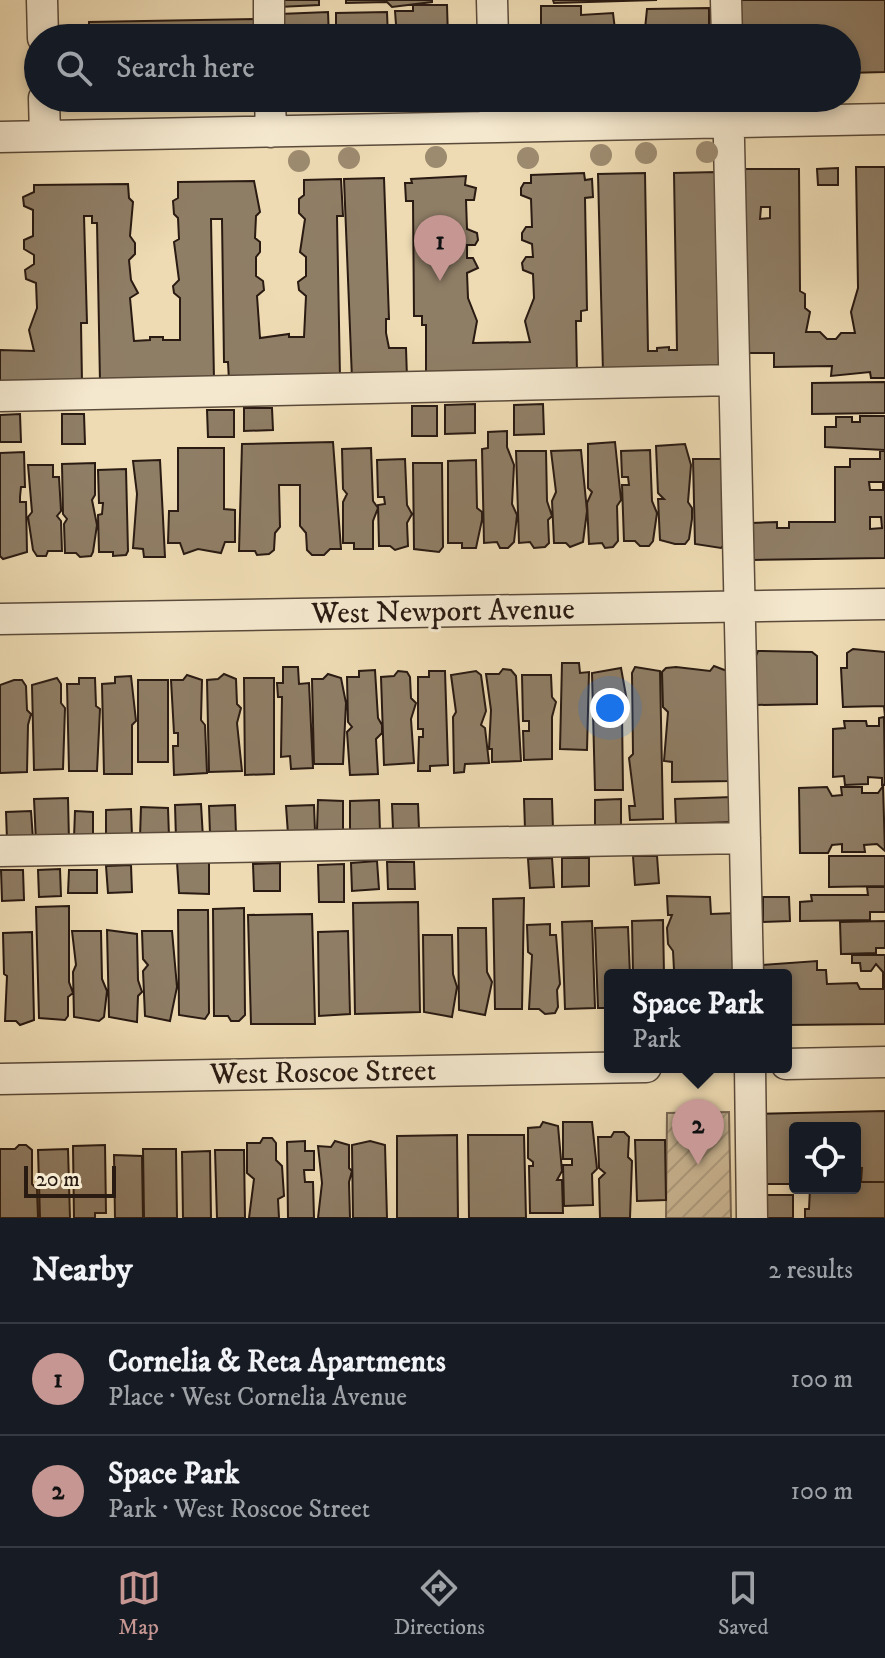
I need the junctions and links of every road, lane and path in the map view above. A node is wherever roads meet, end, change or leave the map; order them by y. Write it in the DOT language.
graph roads {
  1 [pos="42,0"];
  2 [pos="269,0"];
  3 [pos="492,0"];
  4 [pos="726,0"];
  5 [pos="43,24"];
  6 [pos="269,24"];
  7 [pos="493,24"];
  8 [pos="727,24"];
  9 [pos="44,112"];
  10 [pos="270,112"];
  11 [pos="494,112"];
  12 [pos="728,112"];
  13 [pos="763,112"];
  14 [pos="885,119"];
  15 [pos="271,132"];
  16 [pos="45,136"];
  17 [pos="0,137"];
  18 [pos="734,380"];
  19 [pos="0,396"];
  20 [pos="885,604"];
  21 [pos="739,607"];
  22 [pos="0,619"];
  23 [pos="745,838"];
  24 [pos="0,851"];
  25 [pos="748,969"];
  26 [pos="885,1062"];
  27 [pos="792,1064"];
  28 [pos="604,1068"];
  29 [pos="750,1073"];
  30 [pos="0,1079"];
  31 [pos="752,1218"];
  1 -- 5 [label="street"];
  2 -- 6 [label="street"];
  3 -- 7 [label="street"];
  4 -- 8 [label="street"];
  9 -- 16 [label="street"];
  10 -- 15 [label="street"];
  11 -- 15 [label="street"];
  12 -- 18 [label="street"];
  13 -- 14 [label="street"];
  15 -- 16 [label="street"];
  16 -- 17 [label="street"];
  18 -- 19 [label="street"];
  18 -- 21 [label="street"];
  20 -- 21 [label="street, West Newport Avenue"];
  21 -- 22 [label="street, West Newport Avenue"];
  21 -- 23 [label="street"];
  23 -- 24 [label="street"];
  23 -- 25 [label="street"];
  26 -- 27 [label="street"];
  28 -- 30 [label="street, West Roscoe Street"];
  29 -- 31 [label="street"];
}
